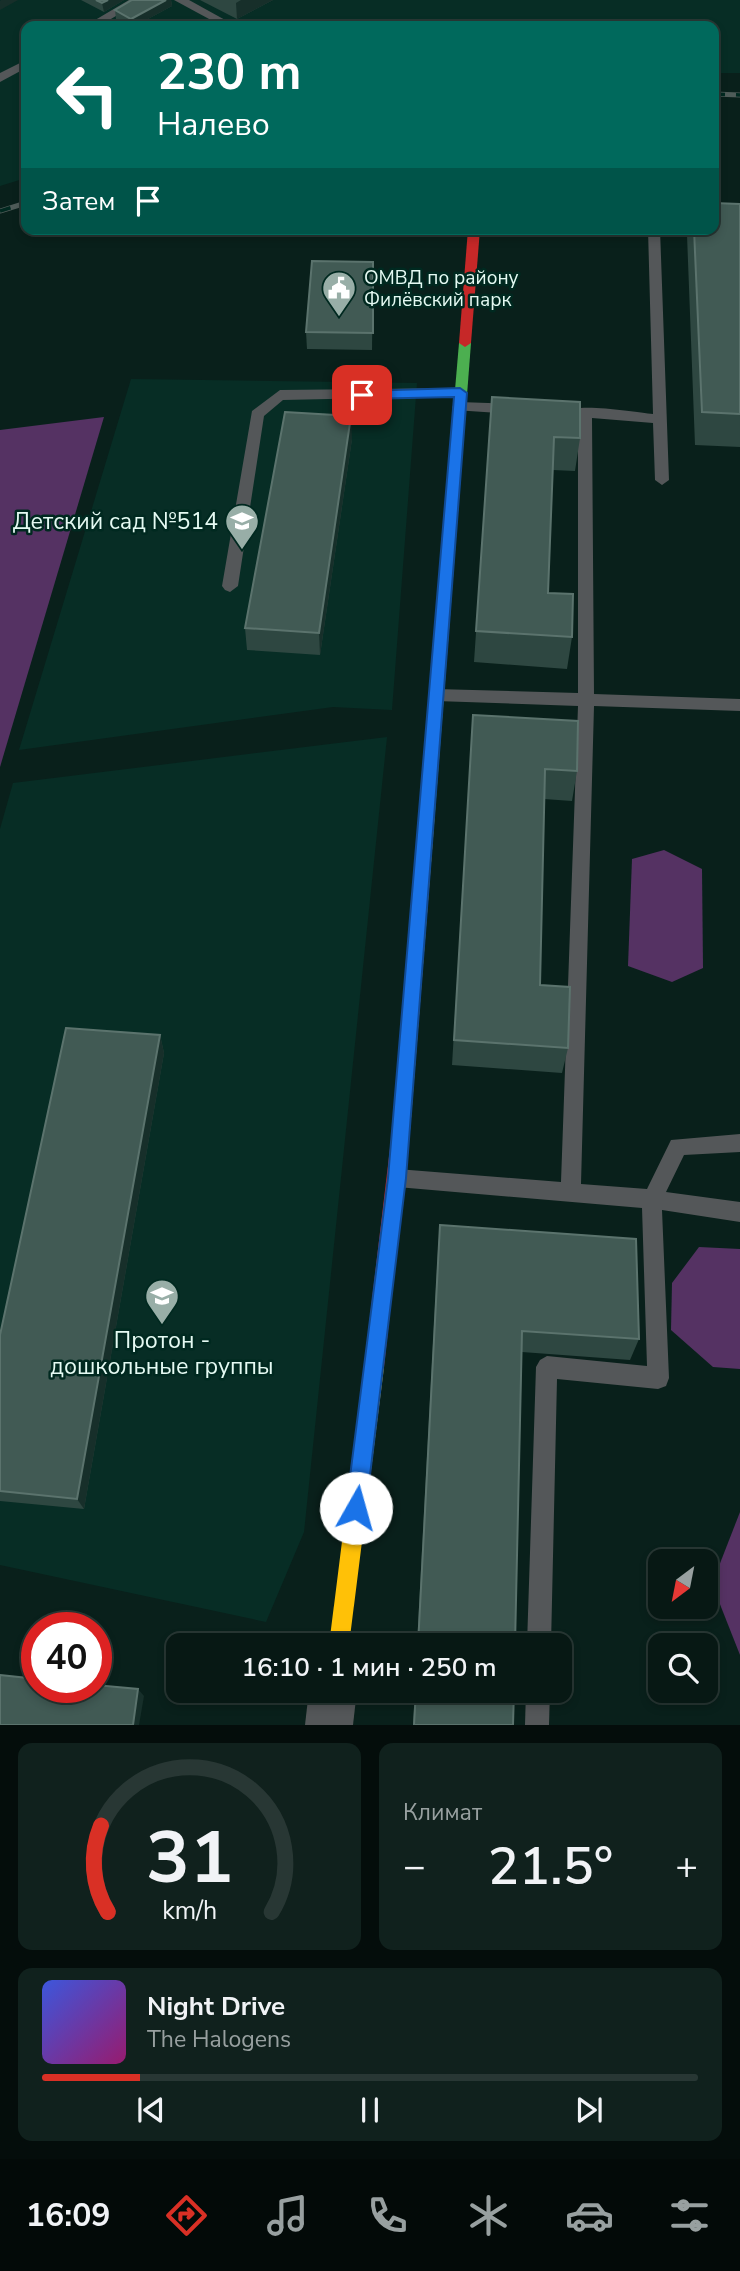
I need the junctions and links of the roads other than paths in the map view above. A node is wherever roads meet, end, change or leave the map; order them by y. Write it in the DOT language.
graph roads {
  1 [pos="137,0"];
  2 [pos="180,0"];
  3 [pos="100,21"];
  4 [pos="220,21"];
  5 [pos="21,66"];
  6 [pos="0,78"];
  7 [pos="474,235"];
  8 [pos="654,235"];
  9 [pos="460,400"];
  10 [pos="529,410"];
  11 [pos="557,411"];
  12 [pos="585,412"];
  13 [pos="660,419"];
  14 [pos="662,480"];
  15 [pos="230,586"];
  16 [pos="436,695"];
  17 [pos="586,700"];
  18 [pos="740,705"];
  19 [pos="740,1143"];
  20 [pos="397,1178"];
  21 [pos="571,1192"];
  22 [pos="652,1199"];
  23 [pos="740,1212"];
  24 [pos="340,1633"];
  25 [pos="539,1633"];
  26 [pos="332,1703"];
  27 [pos="538,1703"];
  28 [pos="329,1725"];
  29 [pos="537,1725"];
  1 -- 3 [label="lane"];
  2 -- 4 [label="lane"];
  5 -- 6 [label="lane"];
  7 -- 9 [label="street"];
  8 -- 13 [label="lane"];
  9 -- 10 [label="lane"];
  9 -- 15 [label="lane"];
  9 -- 16 [label="street"];
  11 -- 12 [label="lane"];
  12 -- 13 [label="lane"];
  12 -- 17 [label="lane"];
  13 -- 14 [label="lane"];
  16 -- 17 [label="lane"];
  16 -- 20 [label="street"];
  17 -- 18 [label="lane"];
  17 -- 21 [label="lane"];
  19 -- 22 [label="lane"];
  20 -- 21 [label="lane"];
  20 -- 24 [label="street"];
  21 -- 22 [label="lane"];
  22 -- 23 [label="lane"];
  22 -- 25 [label="lane"];
  26 -- 28 [label="street"];
  27 -- 29 [label="lane"];
}
